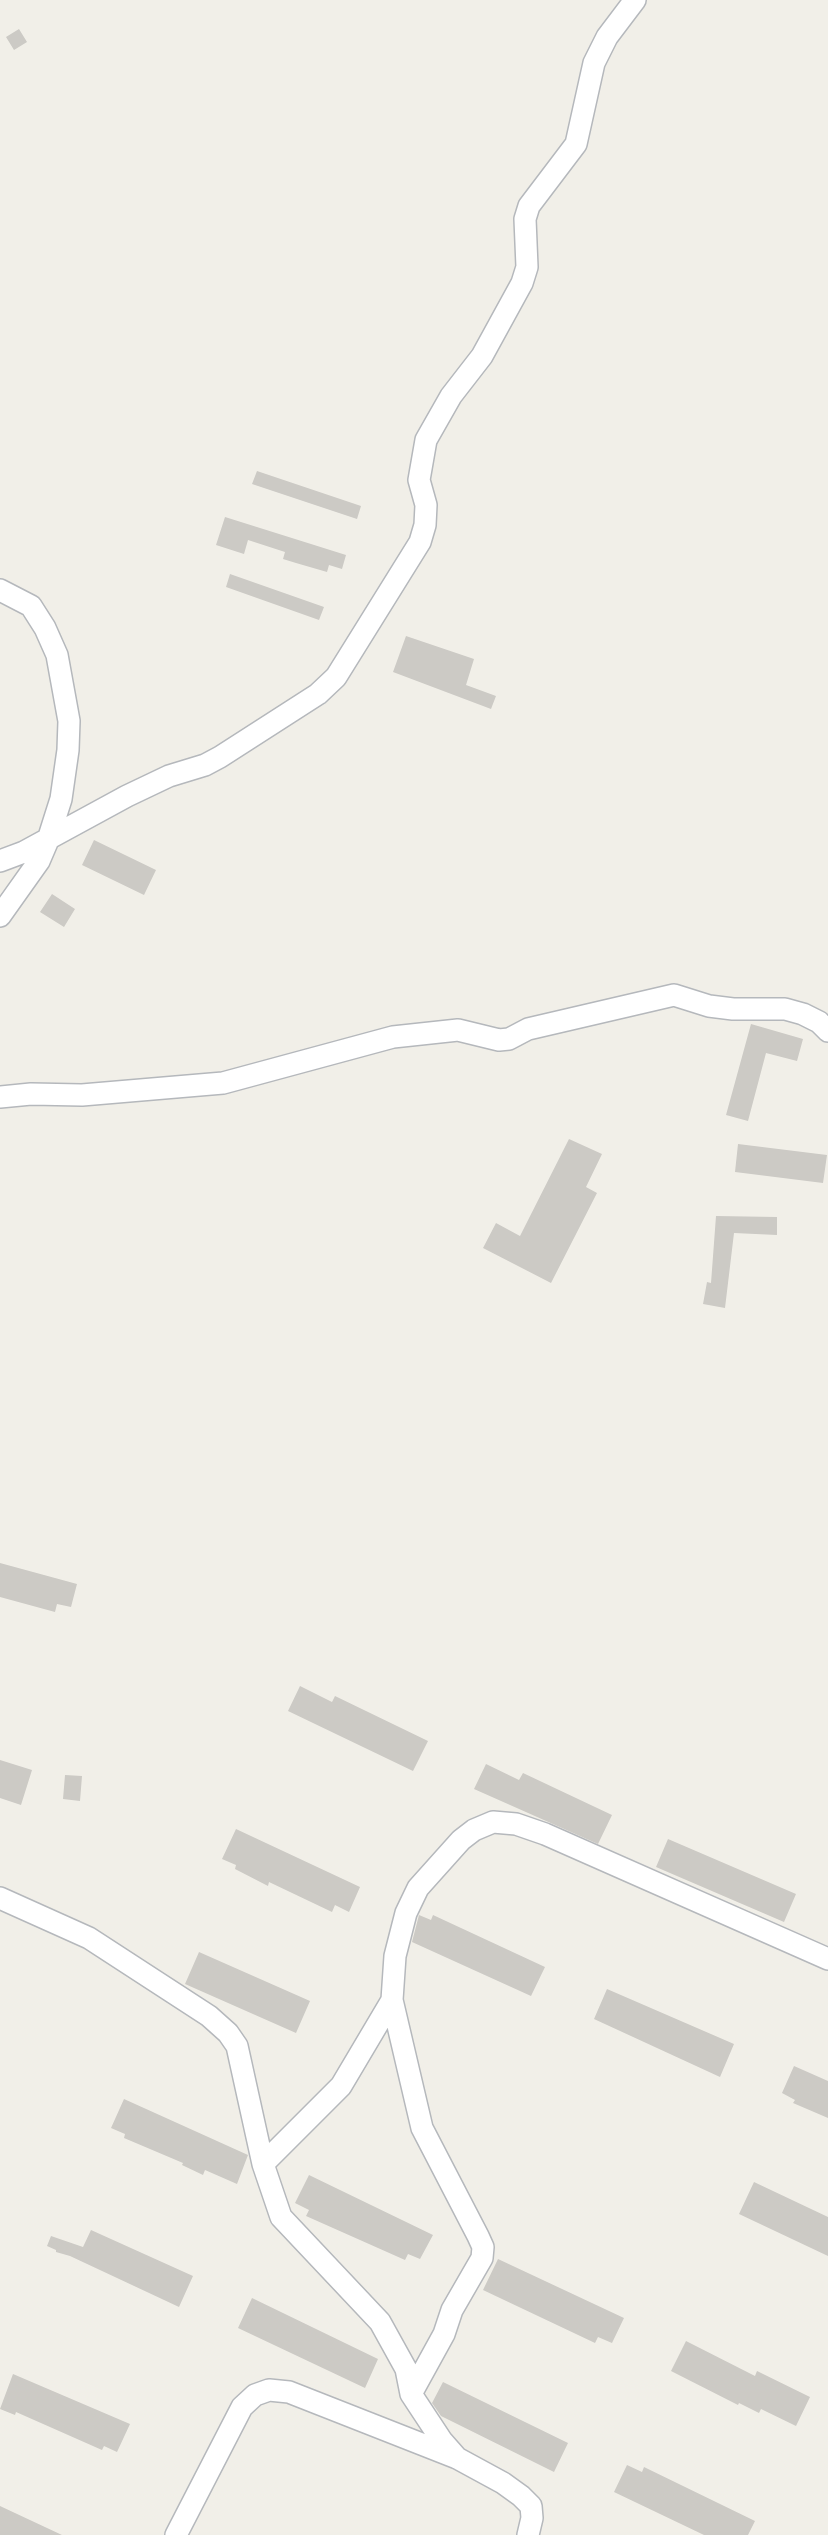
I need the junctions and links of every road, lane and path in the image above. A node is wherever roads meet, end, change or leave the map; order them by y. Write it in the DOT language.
graph roads {
  1 [pos="635,0"];
  2 [pos="0,590"];
  3 [pos="48,840"];
  4 [pos="0,861"];
  5 [pos="0,916"];
  6 [pos="828,1031"];
  7 [pos="0,1097"];
  8 [pos="0,1898"];
  9 [pos="828,1959"];
  10 [pos="392,2000"];
  11 [pos="262,2164"];
  12 [pos="411,2394"];
  13 [pos="457,2458"];
  14 [pos="176,2535"];
  15 [pos="528,2535"];
  1 -- 3 [label="street"];
  2 -- 3 [label="street"];
  3 -- 4 [label="street"];
  3 -- 5 [label="street"];
  6 -- 7 [label="street"];
  8 -- 11 [label="street"];
  9 -- 10 [label="street"];
  10 -- 11 [label="street"];
  10 -- 12 [label="street"];
  11 -- 12 [label="street"];
  12 -- 13 [label="street"];
  13 -- 14 [label="street"];
  13 -- 15 [label="street"];
}
